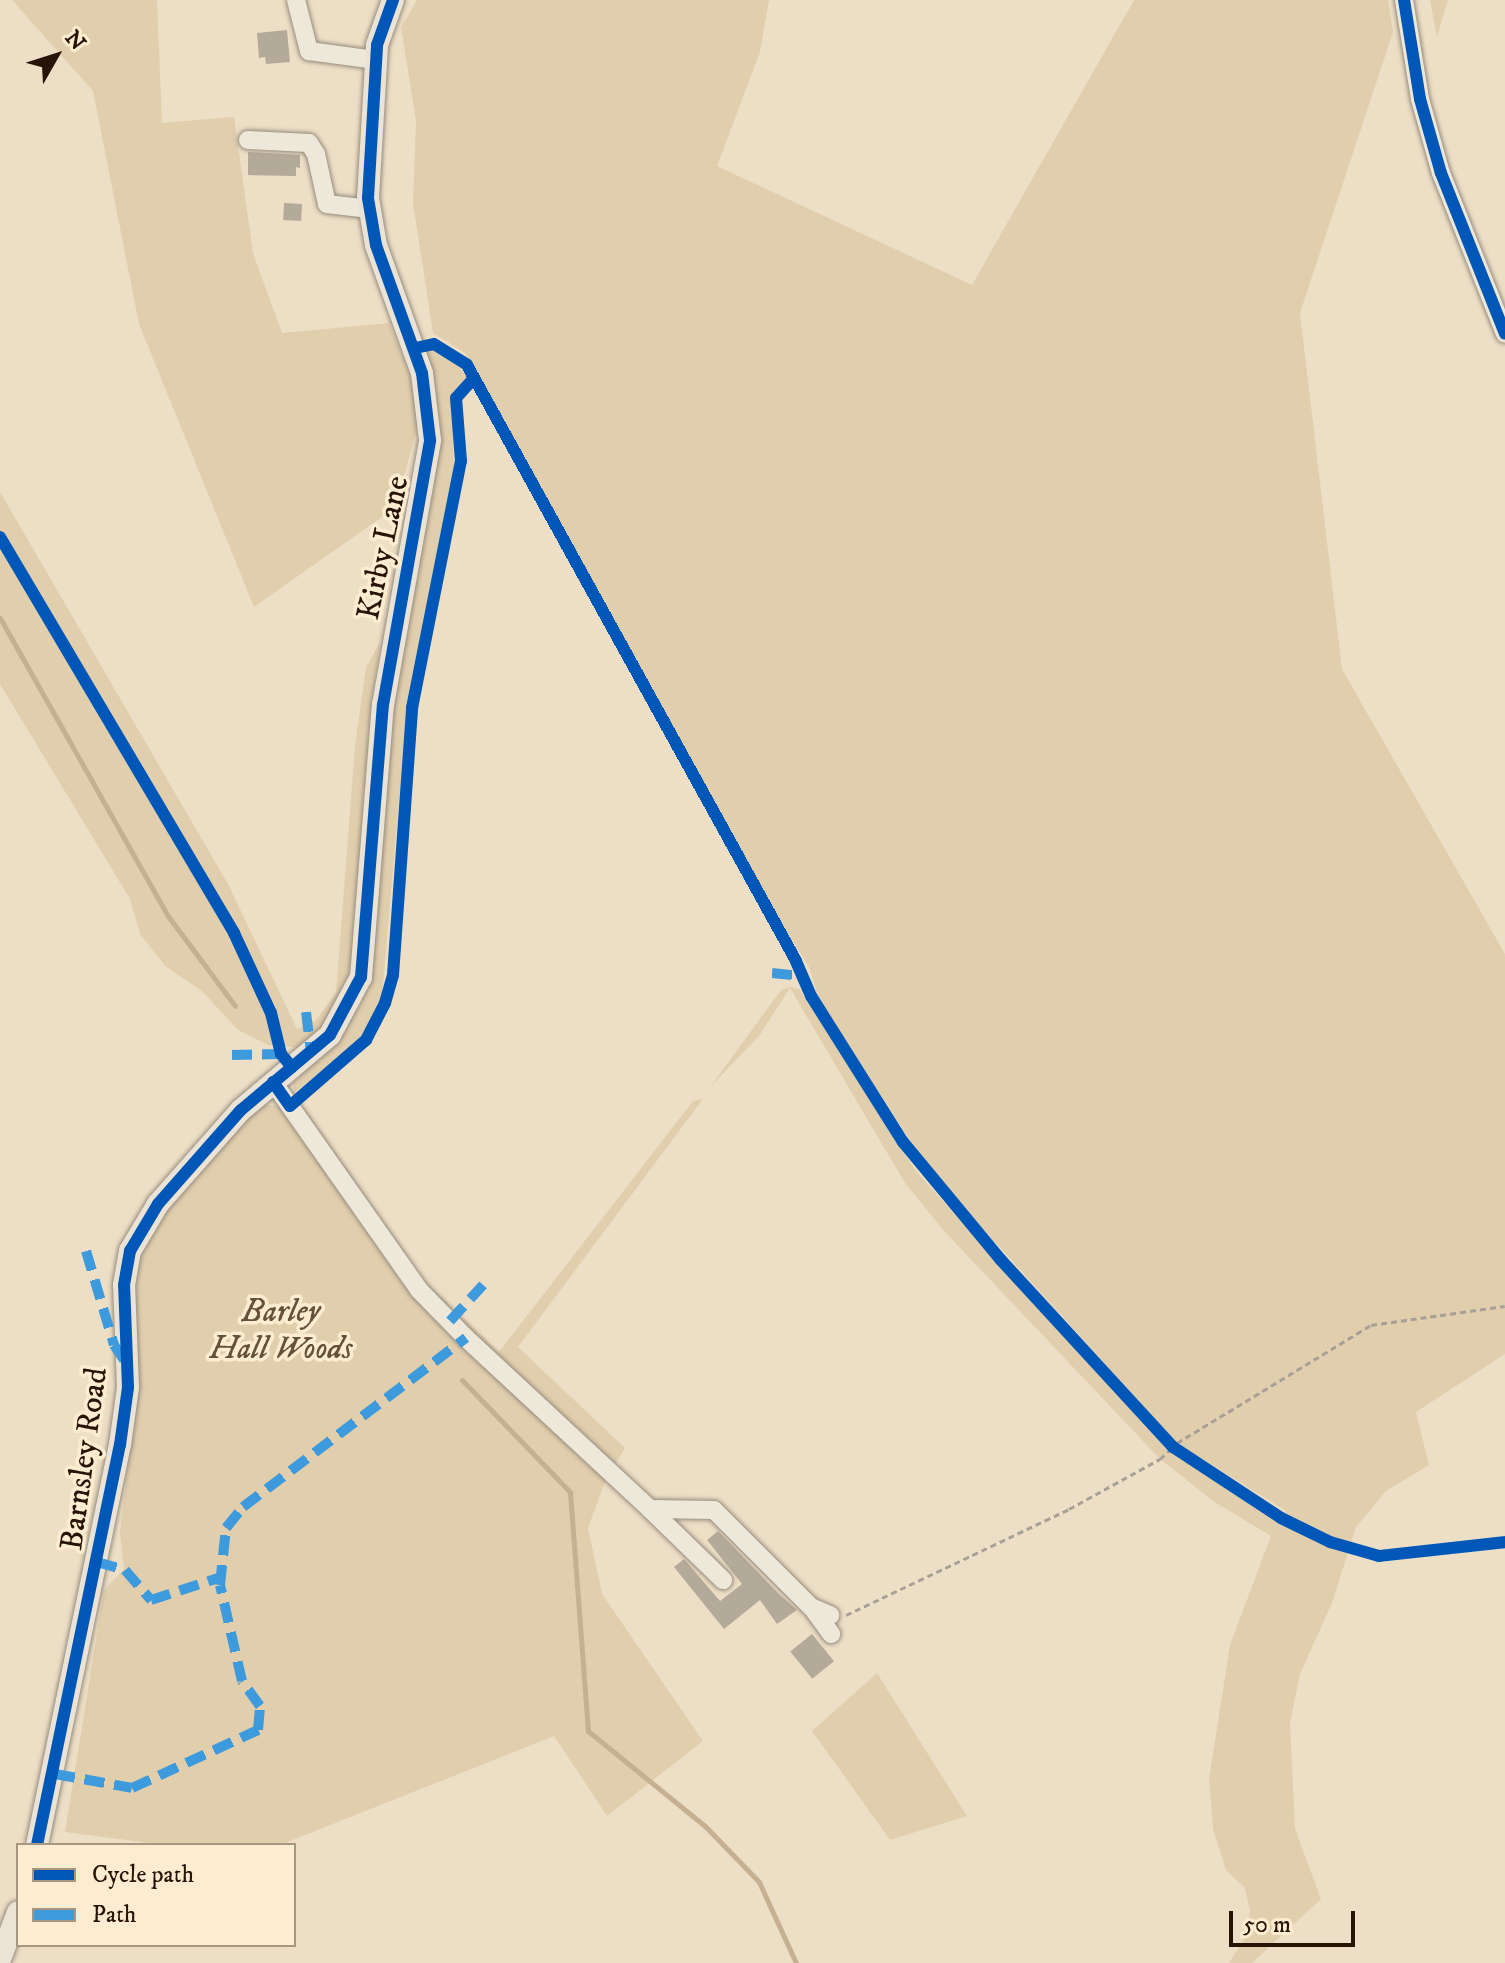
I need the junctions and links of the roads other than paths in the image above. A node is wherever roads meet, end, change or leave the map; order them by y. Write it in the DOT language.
graph roads {
  1 [pos="296,0"];
  2 [pos="393,0"];
  3 [pos="1404,0"];
  4 [pos="376,60"];
  5 [pos="248,140"];
  6 [pos="370,209"];
  7 [pos="1505,334"];
  8 [pos="273,1082"];
  9 [pos="650,1509"];
  10 [pos="723,1580"];
  11 [pos="831,1625"];
  12 [pos="37,1843"];
  13 [pos="16,1917"];
  14 [pos="0,1959"];
  1 -- 4 [label="street"];
  2 -- 4 [label="main road, Kirby Lane"];
  3 -- 7 [label="street"];
  4 -- 6 [label="main road, Kirby Lane"];
  5 -- 6 [label="street"];
  6 -- 8 [label="main road, Kirby Lane"];
  8 -- 9 [label="street"];
  8 -- 12 [label="main road, Barnsley Road"];
  9 -- 10 [label="street"];
  9 -- 11 [label="street"];
  13 -- 14 [label="main road"];
}
